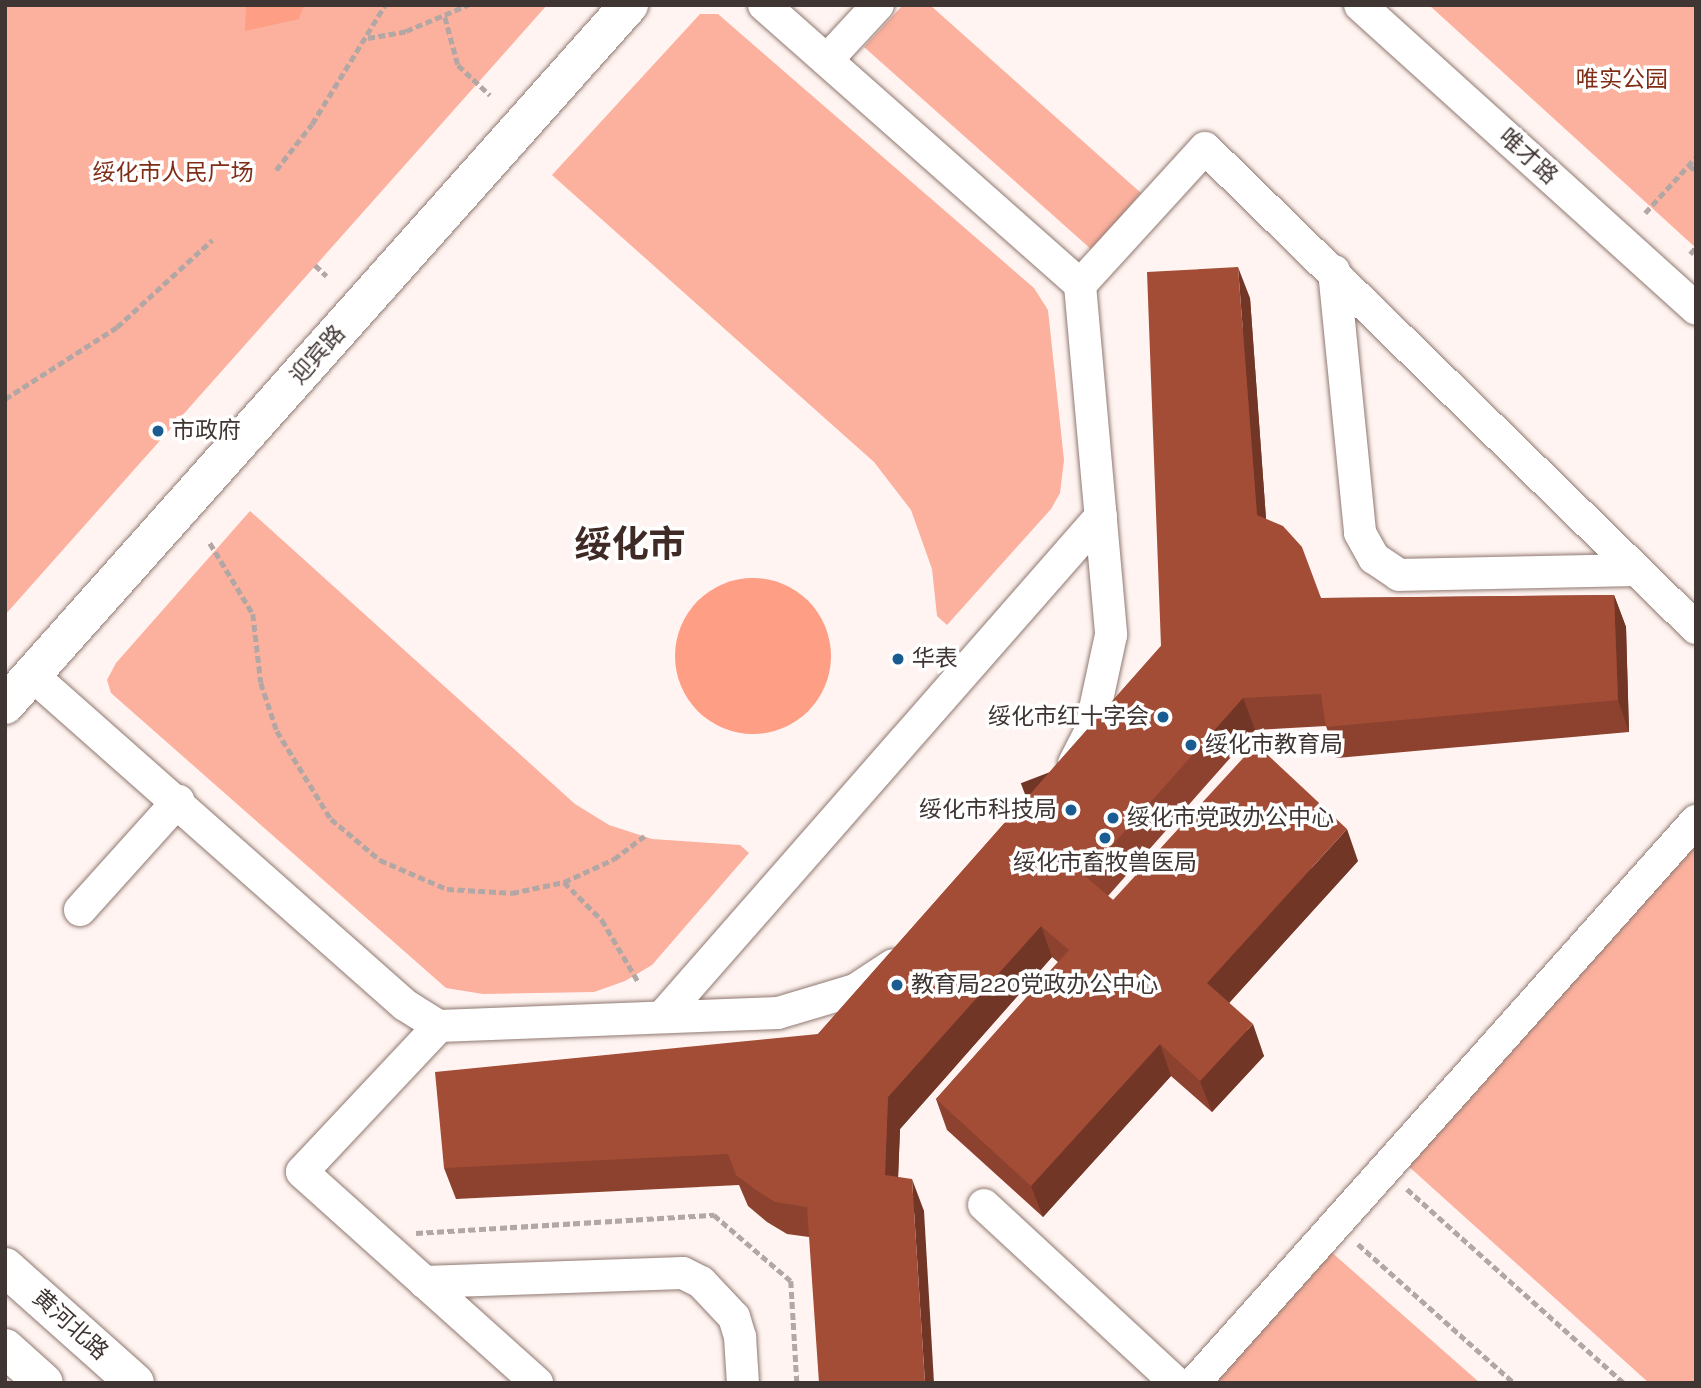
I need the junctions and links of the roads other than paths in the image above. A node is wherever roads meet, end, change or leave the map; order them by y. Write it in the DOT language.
graph roads {
  1 [pos="629,5"];
  2 [pos="764,5"];
  3 [pos="878,5"];
  4 [pos="1360,5"];
  5 [pos="827,60"];
  6 [pos="1334,271"];
  7 [pos="1080,285"];
  8 [pos="1696,309"];
  9 [pos="1101,516"];
  10 [pos="1634,570"];
  11 [pos="1696,628"];
  12 [pos="32,675"];
  13 [pos="5,705"];
  14 [pos="1056,791"];
  15 [pos="178,801"];
  16 [pos="1696,821"];
  17 [pos="80,910"];
  18 [pos="915,947"];
  19 [pos="662,1017"];
  20 [pos="439,1026"];
  21 [pos="984,1205"];
  22 [pos="5,1268"];
  23 [pos="424,1282"];
  24 [pos="5,1348"];
  25 [pos="44,1383"];
  26 [pos="135,1383"];
  27 [pos="537,1383"];
  28 [pos="743,1383"];
  29 [pos="1176,1383"];
  30 [pos="1194,1383"];
  1 -- 12 [label="main road, 迎宾路"];
  2 -- 5 [label="street"];
  3 -- 5 [label="street"];
  4 -- 8 [label="street, 唯才路"];
  5 -- 7 [label="street"];
  6 -- 7 [label="street"];
  6 -- 10 [label="street"];
  6 -- 10 [label="street"];
  7 -- 9 [label="street"];
  9 -- 14 [label="street"];
  9 -- 19 [label="street"];
  10 -- 11 [label="street"];
  12 -- 13 [label="main road, 迎宾路"];
  12 -- 15 [label="street"];
  15 -- 17 [label="street"];
  15 -- 20 [label="street"];
  16 -- 30 [label="street"];
  18 -- 19 [label="street"];
  19 -- 20 [label="street"];
  20 -- 23 [label="street"];
  21 -- 29 [label="street"];
  22 -- 26 [label="main road, 黄河北路"];
  23 -- 27 [label="street"];
  23 -- 28 [label="street"];
  24 -- 25 [label="main road"];
}
